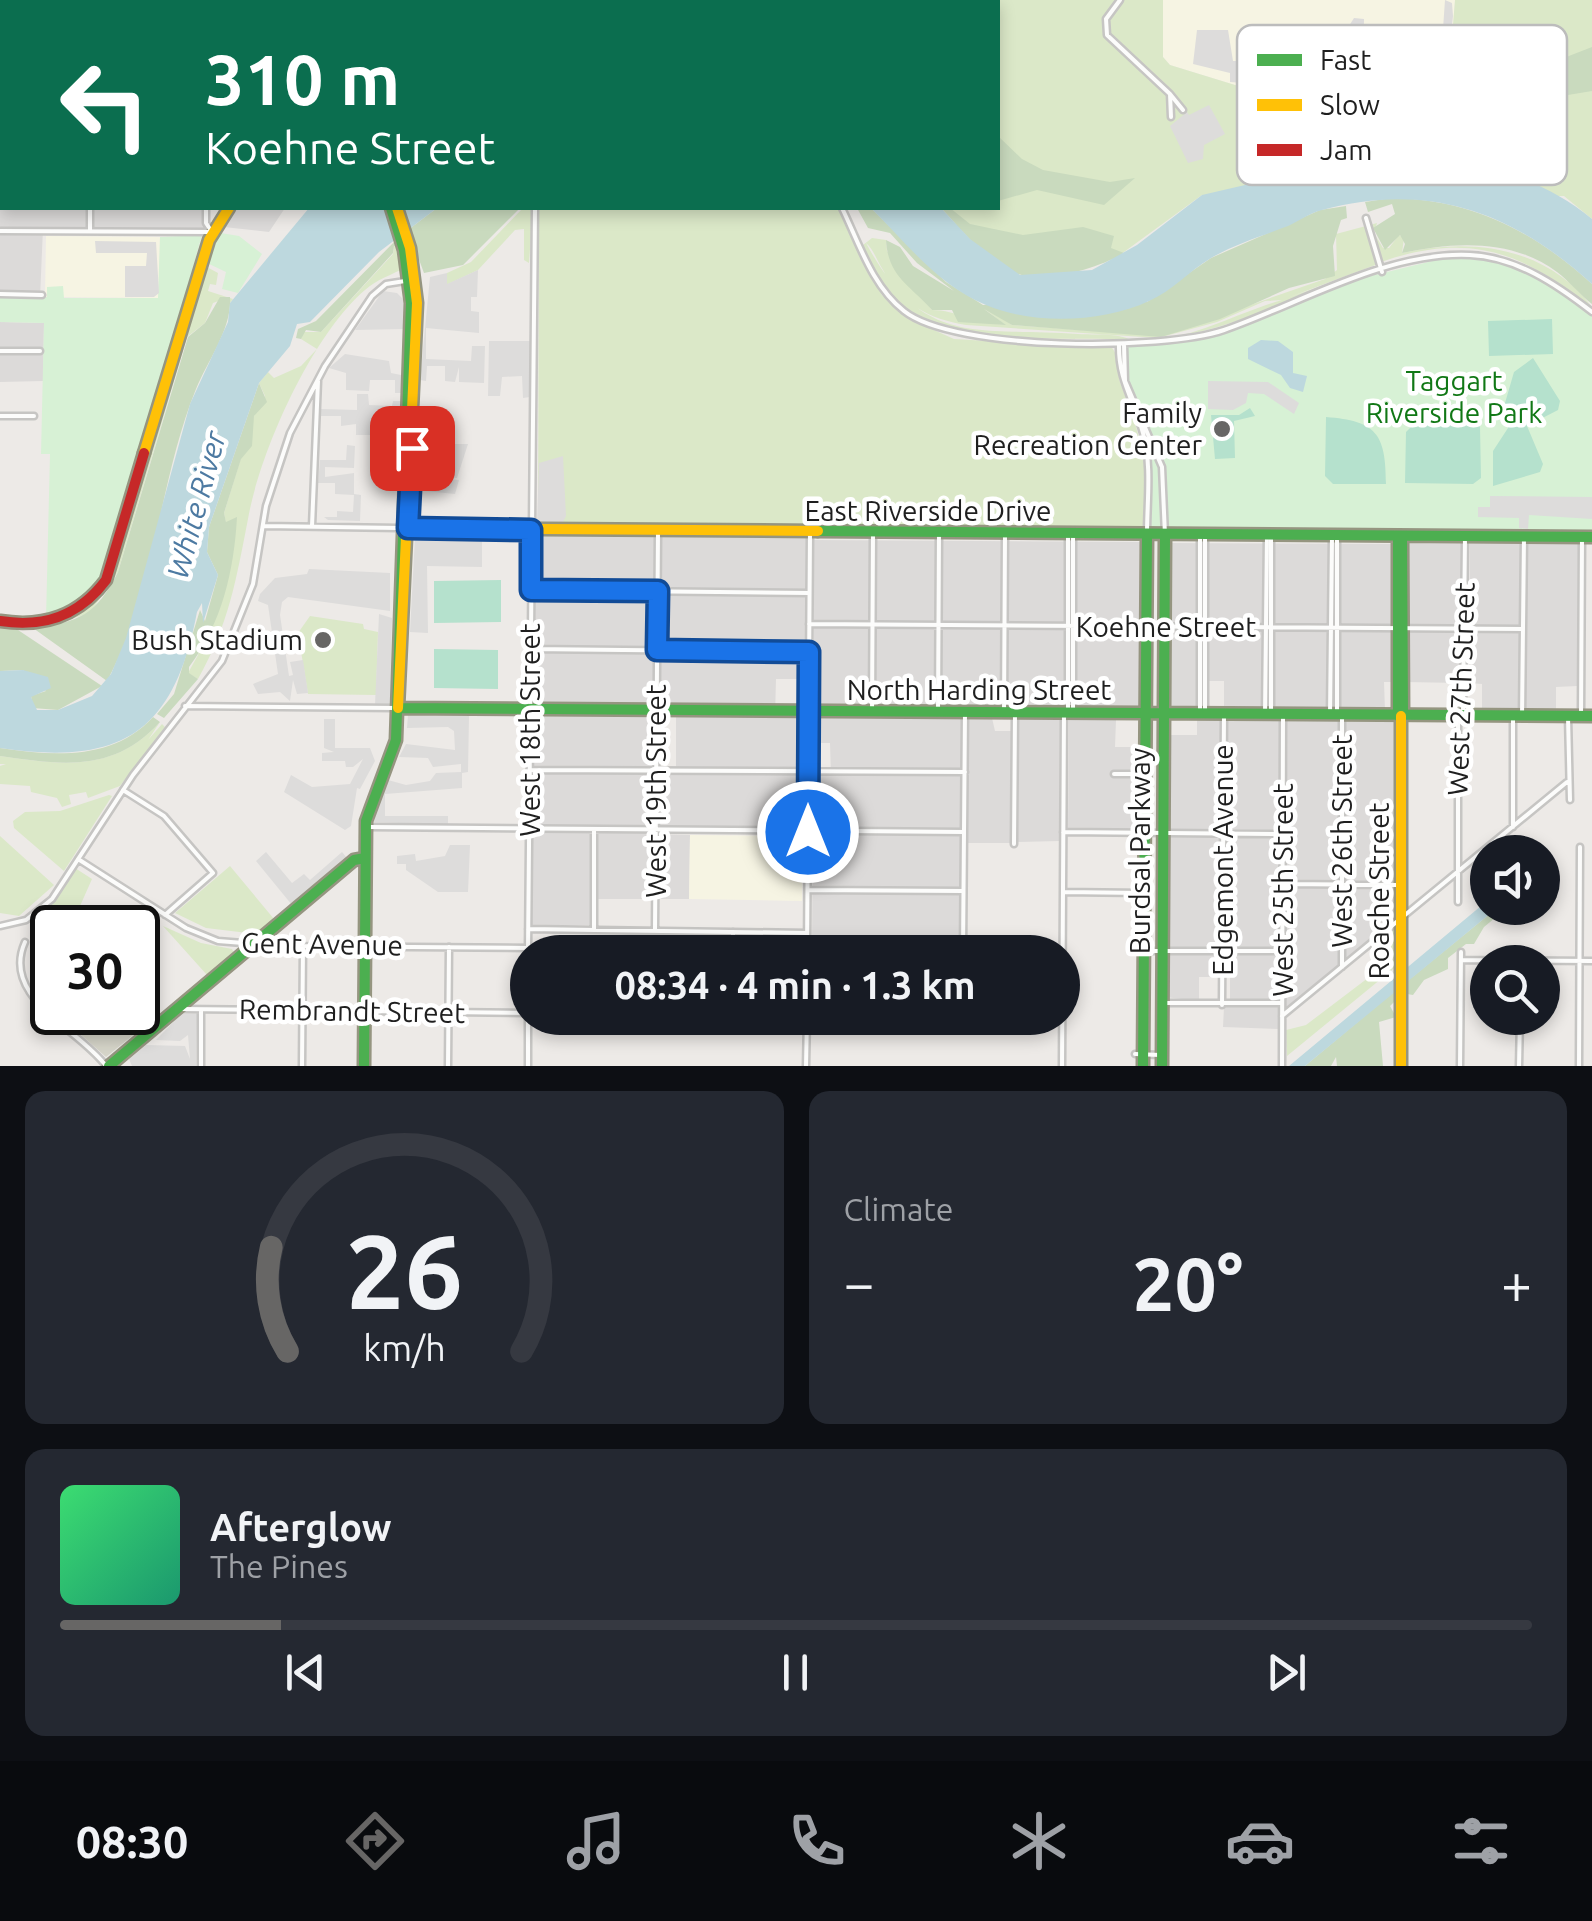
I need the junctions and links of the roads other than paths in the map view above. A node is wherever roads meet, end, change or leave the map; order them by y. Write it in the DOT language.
graph roads {
  1 [pos="1120,0"];
  2 [pos="1170,94"];
  3 [pos="1183,110"];
  4 [pos="1171,117"];
  5 [pos="90,210"];
  6 [pos="206,210"];
  7 [pos="227,210"];
  8 [pos="395,210"];
  9 [pos="535,210"];
  10 [pos="843,210"];
  11 [pos="1366,218"];
  12 [pos="0,231"];
  13 [pos="90,231"];
  14 [pos="212,232"];
  15 [pos="407,249"];
  16 [pos="1382,272"];
  17 [pos="409,281"];
  18 [pos="0,294"];
  19 [pos="42,294"];
  20 [pos="1592,312"];
  21 [pos="1122,344"];
  22 [pos="0,351"];
  23 [pos="40,351"];
  24 [pos="318,378"];
  25 [pos="0,416"];
  26 [pos="34,416"];
  27 [pos="1162,467"];
  28 [pos="1148,473"];
  29 [pos="264,526"];
  30 [pos="312,526"];
  31 [pos="405,528"];
  32 [pos="531,530"];
  33 [pos="658,532"];
  34 [pos="810,533"];
  35 [pos="874,533"];
  36 [pos="940,533"];
  37 [pos="1005,534"];
  38 [pos="1071,534"];
  39 [pos="1147,535"];
  40 [pos="1165,535"];
  41 [pos="1203,535"];
  42 [pos="1269,535"];
  43 [pos="1335,536"];
  44 [pos="1400,536"];
  45 [pos="1465,536"];
  46 [pos="1524,537"];
  47 [pos="1587,537"];
  48 [pos="531,590"];
  49 [pos="658,591"];
  50 [pos="809,593"];
  51 [pos="0,621"];
  52 [pos="809,624"];
  53 [pos="873,625"];
  54 [pos="939,625"];
  55 [pos="1004,626"];
  56 [pos="1070,626"];
  57 [pos="1146,626"];
  58 [pos="1164,626"];
  59 [pos="1203,627"];
  60 [pos="1268,627"];
  61 [pos="1334,628"];
  62 [pos="1400,628"];
  63 [pos="1464,628"];
  64 [pos="1522,629"];
  65 [pos="530,649"];
  66 [pos="657,650"];
  67 [pos="809,652"];
  68 [pos="186,706"];
  69 [pos="398,708"];
  70 [pos="530,710"];
  71 [pos="657,711"];
  72 [pos="809,712"];
  73 [pos="872,712"];
  74 [pos="938,712"];
  75 [pos="965,712"];
  76 [pos="1010,713"];
  77 [pos="1068,713"];
  78 [pos="1146,714"];
  79 [pos="1164,714"];
  80 [pos="1202,714"];
  81 [pos="1224,714"];
  82 [pos="1273,714"];
  83 [pos="1336,715"];
  84 [pos="1401,716"];
  85 [pos="1460,716"];
  86 [pos="1586,716"];
  87 [pos="1517,717"];
  88 [pos="1568,717"];
  89 [pos="530,770"];
  90 [pos="656,771"];
  91 [pos="964,772"];
  92 [pos="808,773"];
  93 [pos="1114,774"];
  94 [pos="1145,774"];
  95 [pos="1568,782"];
  96 [pos="123,790"];
  97 [pos="1570,800"];
  98 [pos="366,827"];
  99 [pos="1513,827"];
  100 [pos="529,829"];
  101 [pos="594,830"];
  102 [pos="656,830"];
  103 [pos="808,832"];
  104 [pos="964,832"];
  105 [pos="1064,832"];
  106 [pos="1145,833"];
  107 [pos="1163,833"];
  108 [pos="1223,834"];
  109 [pos="1282,834"];
  110 [pos="1014,844"];
  111 [pos="1580,847"];
  112 [pos="365,858"];
  113 [pos="78,859"];
  114 [pos="1458,872"];
  115 [pos="1282,884"];
  116 [pos="1342,884"];
  117 [pos="1401,885"];
  118 [pos="808,890"];
  119 [pos="964,892"];
  120 [pos="1063,892"];
  121 [pos="1144,893"];
  122 [pos="1458,902"];
  123 [pos="164,915"];
  124 [pos="1401,918"];
  125 [pos="0,926"];
  126 [pos="528,929"];
  127 [pos="594,930"];
  128 [pos="655,930"];
  129 [pos="733,932"];
  130 [pos="807,932"];
  131 [pos="528,935"];
  132 [pos="963,935"];
  133 [pos="25,942"];
  134 [pos="254,944"];
  135 [pos="303,946"];
  136 [pos="364,946"];
  137 [pos="449,947"];
  138 [pos="510,949"];
  139 [pos="1144,950"];
  140 [pos="1162,950"];
  141 [pos="1223,951"];
  142 [pos="1282,951"];
  143 [pos="1461,952"];
  144 [pos="1461,960"];
  145 [pos="1470,960"];
  146 [pos="1560,961"];
  147 [pos="1580,961"];
  148 [pos="1592,962"];
  149 [pos="1342,967"];
  150 [pos="1162,1003"];
  151 [pos="1282,1003"];
  152 [pos="1222,1004"];
  153 [pos="176,1009"];
  154 [pos="201,1010"];
  155 [pos="302,1010"];
  156 [pos="364,1011"];
  157 [pos="448,1012"];
  158 [pos="510,1014"];
  159 [pos="1282,1016"];
  160 [pos="528,1035"];
  161 [pos="807,1035"];
  162 [pos="1520,1035"];
  163 [pos="1141,1058"];
  164 [pos="1162,1060"];
  165 [pos="107,1066"];
  166 [pos="201,1066"];
  167 [pos="302,1066"];
  168 [pos="364,1066"];
  169 [pos="448,1066"];
  170 [pos="528,1066"];
  171 [pos="806,1066"];
  172 [pos="1062,1066"];
  173 [pos="1282,1066"];
  174 [pos="1401,1066"];
  175 [pos="1460,1066"];
  176 [pos="1519,1066"];
  177 [pos="1579,1066"];
  1 -- 2 [label="street"];
  2 -- 3 [label="street"];
  2 -- 4 [label="street"];
  5 -- 13 [label="street"];
  6 -- 14 [label="street"];
  7 -- 14 [label="main road"];
  8 -- 15 [label="main road"];
  9 -- 32 [label="street, West 18th Street"];
  10 -- 21 [label="street"];
  11 -- 16 [label="street"];
  12 -- 13 [label="street"];
  13 -- 14 [label="street"];
  14 -- 51 [label="main road"];
  15 -- 17 [label="main road"];
  15 -- 31 [label="main road"];
  16 -- 20 [label="street"];
  16 -- 21 [label="street"];
  17 -- 24 [label="street"];
  17 -- 31 [label="main road"];
  18 -- 19 [label="street"];
  21 -- 27 [label="street, Burdsal Parkway"];
  21 -- 28 [label="street, Burdsal Parkway"];
  22 -- 23 [label="street"];
  24 -- 29 [label="street"];
  24 -- 30 [label="street"];
  25 -- 26 [label="street"];
  27 -- 28 [label="street"];
  27 -- 40 [label="street, Burdsal Parkway"];
  28 -- 39 [label="street, Burdsal Parkway"];
  29 -- 30 [label="street, East Riverside Drive"];
  29 -- 68 [label="street"];
  30 -- 31 [label="street, East Riverside Drive"];
  31 -- 32 [label="main road, East Riverside Drive"];
  31 -- 69 [label="main road"];
  32 -- 33 [label="main road, East Riverside Drive"];
  32 -- 48 [label="street, West 18th Street"];
  33 -- 34 [label="main road, East Riverside Drive"];
  33 -- 49 [label="street, West 19th Street"];
  34 -- 35 [label="main road, East Riverside Drive"];
  34 -- 50 [label="street"];
  35 -- 36 [label="main road, East Riverside Drive"];
  35 -- 53 [label="street"];
  36 -- 37 [label="main road, East Riverside Drive"];
  36 -- 54 [label="street"];
  37 -- 38 [label="main road, East Riverside Drive"];
  37 -- 55 [label="street"];
  38 -- 39 [label="main road, East Riverside Drive"];
  38 -- 56 [label="street"];
  39 -- 40 [label="main road, East Riverside Drive"];
  39 -- 57 [label="main road, Burdsal Parkway"];
  40 -- 41 [label="main road, East Riverside Drive"];
  40 -- 58 [label="main road, Burdsal Parkway"];
  41 -- 42 [label="main road, East Riverside Drive"];
  41 -- 59 [label="street, Edgemont Avenue"];
  42 -- 43 [label="main road, East Riverside Drive"];
  42 -- 60 [label="street, West 25th Street"];
  43 -- 44 [label="main road, East Riverside Drive"];
  43 -- 61 [label="street, West 26th Street"];
  44 -- 45 [label="main road, East Riverside Drive"];
  44 -- 62 [label="main road, Roache Street"];
  45 -- 46 [label="main road, East Riverside Drive"];
  45 -- 63 [label="street, West 27th Street"];
  46 -- 47 [label="main road, East Riverside Drive"];
  46 -- 64 [label="street"];
  47 -- 86 [label="street"];
  48 -- 49 [label="street"];
  48 -- 65 [label="street, West 18th Street"];
  49 -- 50 [label="street"];
  49 -- 66 [label="street, West 19th Street"];
  50 -- 52 [label="street"];
  52 -- 53 [label="street, Koehne Street"];
  52 -- 67 [label="street"];
  53 -- 54 [label="street, Koehne Street"];
  53 -- 73 [label="street"];
  54 -- 55 [label="street, Koehne Street"];
  54 -- 74 [label="street"];
  55 -- 56 [label="street, Koehne Street"];
  55 -- 76 [label="street"];
  56 -- 57 [label="street, Koehne Street"];
  56 -- 77 [label="street"];
  57 -- 58 [label="street, Koehne Street"];
  57 -- 78 [label="main road, Burdsal Parkway"];
  58 -- 59 [label="street, Koehne Street"];
  58 -- 79 [label="main road, Burdsal Parkway"];
  59 -- 60 [label="street, Koehne Street"];
  59 -- 80 [label="street, Edgemont Avenue"];
  60 -- 61 [label="street, Koehne Street"];
  60 -- 82 [label="street, West 25th Street"];
  61 -- 62 [label="street, Koehne Street"];
  61 -- 83 [label="street, West 26th Street"];
  62 -- 63 [label="street, Koehne Street"];
  62 -- 84 [label="main road, Roache Street"];
  63 -- 64 [label="street, Koehne Street"];
  63 -- 85 [label="street, West 27th Street"];
  64 -- 87 [label="street"];
  65 -- 66 [label="street"];
  65 -- 70 [label="street, West 18th Street"];
  66 -- 67 [label="street"];
  66 -- 71 [label="street, West 19th Street"];
  67 -- 72 [label="street"];
  68 -- 69 [label="street, North Harding Street"];
  68 -- 96 [label="street"];
  69 -- 70 [label="main road, North Harding Street"];
  69 -- 98 [label="main road"];
  70 -- 71 [label="main road, North Harding Street"];
  70 -- 89 [label="street, West 18th Street"];
  71 -- 72 [label="main road, North Harding Street"];
  71 -- 90 [label="street, West 19th Street"];
  72 -- 73 [label="main road, North Harding Street"];
  72 -- 92 [label="street"];
  73 -- 74 [label="main road, North Harding Street"];
  74 -- 75 [label="main road, North Harding Street"];
  75 -- 76 [label="main road, North Harding Street"];
  75 -- 91 [label="street"];
  76 -- 77 [label="main road, North Harding Street"];
  76 -- 110 [label="street"];
  77 -- 78 [label="main road, North Harding Street"];
  77 -- 105 [label="street"];
  78 -- 79 [label="main road, North Harding Street"];
  78 -- 94 [label="main road, Burdsal Parkway"];
  79 -- 80 [label="main road, North Harding Street"];
  79 -- 107 [label="main road, Burdsal Parkway"];
  80 -- 81 [label="main road, North Harding Street"];
  81 -- 82 [label="main road, North Harding Street"];
  81 -- 108 [label="street, Edgemont Avenue"];
  82 -- 83 [label="main road, North Harding Street"];
  82 -- 109 [label="street, West 25th Street"];
  83 -- 84 [label="main road, North Harding Street"];
  83 -- 116 [label="street, West 26th Street"];
  84 -- 85 [label="main road, North Harding Street"];
  84 -- 117 [label="main road, Roache Street"];
  85 -- 87 [label="main road, North Harding Street"];
  85 -- 114 [label="street, West 27th Street"];
  86 -- 88 [label="main road, North Harding Street"];
  87 -- 88 [label="main road, North Harding Street"];
  87 -- 99 [label="street"];
  88 -- 95 [label="street"];
  89 -- 90 [label="street"];
  89 -- 100 [label="street, West 18th Street"];
  90 -- 92 [label="street"];
  90 -- 102 [label="street, West 19th Street"];
  91 -- 92 [label="street"];
  91 -- 104 [label="street"];
  92 -- 103 [label="street"];
  93 -- 94 [label="street"];
  94 -- 106 [label="main road, Burdsal Parkway"];
  95 -- 97 [label="street"];
  95 -- 99 [label="street"];
  96 -- 113 [label="street"];
  96 -- 123 [label="street"];
  98 -- 100 [label="street"];
  98 -- 112 [label="main road"];
  99 -- 114 [label="street"];
  100 -- 101 [label="street"];
  100 -- 126 [label="street, West 18th Street"];
  101 -- 102 [label="street"];
  101 -- 127 [label="street"];
  102 -- 103 [label="street"];
  102 -- 128 [label="street, West 19th Street"];
  103 -- 104 [label="street"];
  103 -- 118 [label="street"];
  104 -- 119 [label="street"];
  105 -- 106 [label="street"];
  105 -- 120 [label="street"];
  106 -- 107 [label="street"];
  106 -- 121 [label="main road, Burdsal Parkway"];
  107 -- 108 [label="street"];
  107 -- 140 [label="main road, Burdsal Parkway"];
  108 -- 109 [label="street"];
  108 -- 141 [label="street, Edgemont Avenue"];
  109 -- 115 [label="street, West 25th Street"];
  111 -- 147 [label="street"];
  112 -- 134 [label="main road"];
  112 -- 136 [label="main road"];
  113 -- 123 [label="street, Gent Avenue"];
  113 -- 125 [label="street"];
  114 -- 122 [label="street, West 27th Street"];
  114 -- 124 [label="street"];
  115 -- 116 [label="street"];
  115 -- 142 [label="street, West 25th Street"];
  116 -- 117 [label="street"];
  116 -- 149 [label="street, West 26th Street"];
  117 -- 124 [label="main road, Roache Street"];
  118 -- 119 [label="street"];
  118 -- 130 [label="street"];
  119 -- 132 [label="street"];
  120 -- 121 [label="street"];
  120 -- 172 [label="street"];
  121 -- 139 [label="main road, Burdsal Parkway"];
  123 -- 134 [label="street, Gent Avenue"];
  124 -- 149 [label="street"];
  124 -- 174 [label="main road, Roache Street"];
  126 -- 127 [label="street"];
  126 -- 131 [label="street, West 18th Street"];
  127 -- 128 [label="street"];
  128 -- 129 [label="street"];
  129 -- 130 [label="street"];
  133 -- 165 [label="street"];
  134 -- 135 [label="street, Gent Avenue"];
  134 -- 153 [label="main road"];
  135 -- 136 [label="street, Gent Avenue"];
  135 -- 155 [label="street"];
  136 -- 137 [label="street, Gent Avenue"];
  136 -- 156 [label="main road"];
  137 -- 138 [label="street, Gent Avenue"];
  137 -- 157 [label="street"];
  139 -- 140 [label="street"];
  139 -- 163 [label="main road, Burdsal Parkway"];
  140 -- 141 [label="street"];
  140 -- 150 [label="main road, Burdsal Parkway"];
  141 -- 142 [label="street"];
  141 -- 152 [label="street, Edgemont Avenue"];
  142 -- 151 [label="street, West 25th Street"];
  143 -- 144 [label="street"];
  144 -- 145 [label="street"];
  144 -- 175 [label="street"];
  146 -- 147 [label="street"];
  147 -- 148 [label="street"];
  147 -- 177 [label="street"];
  149 -- 159 [label="street"];
  150 -- 152 [label="street"];
  150 -- 164 [label="main road, Burdsal Parkway"];
  151 -- 152 [label="street"];
  151 -- 159 [label="street, West 25th Street"];
  153 -- 154 [label="street, Rembrandt Street"];
  153 -- 165 [label="main road"];
  154 -- 155 [label="street, Rembrandt Street"];
  154 -- 166 [label="street"];
  155 -- 156 [label="street, Rembrandt Street"];
  155 -- 167 [label="street"];
  156 -- 157 [label="street, Rembrandt Street"];
  156 -- 168 [label="main road"];
  157 -- 158 [label="street, Rembrandt Street"];
  157 -- 169 [label="street"];
  159 -- 173 [label="street, West 25th Street"];
  160 -- 170 [label="street"];
  161 -- 171 [label="street"];
  162 -- 176 [label="street"];
  163 -- 164 [label="street"];
}
